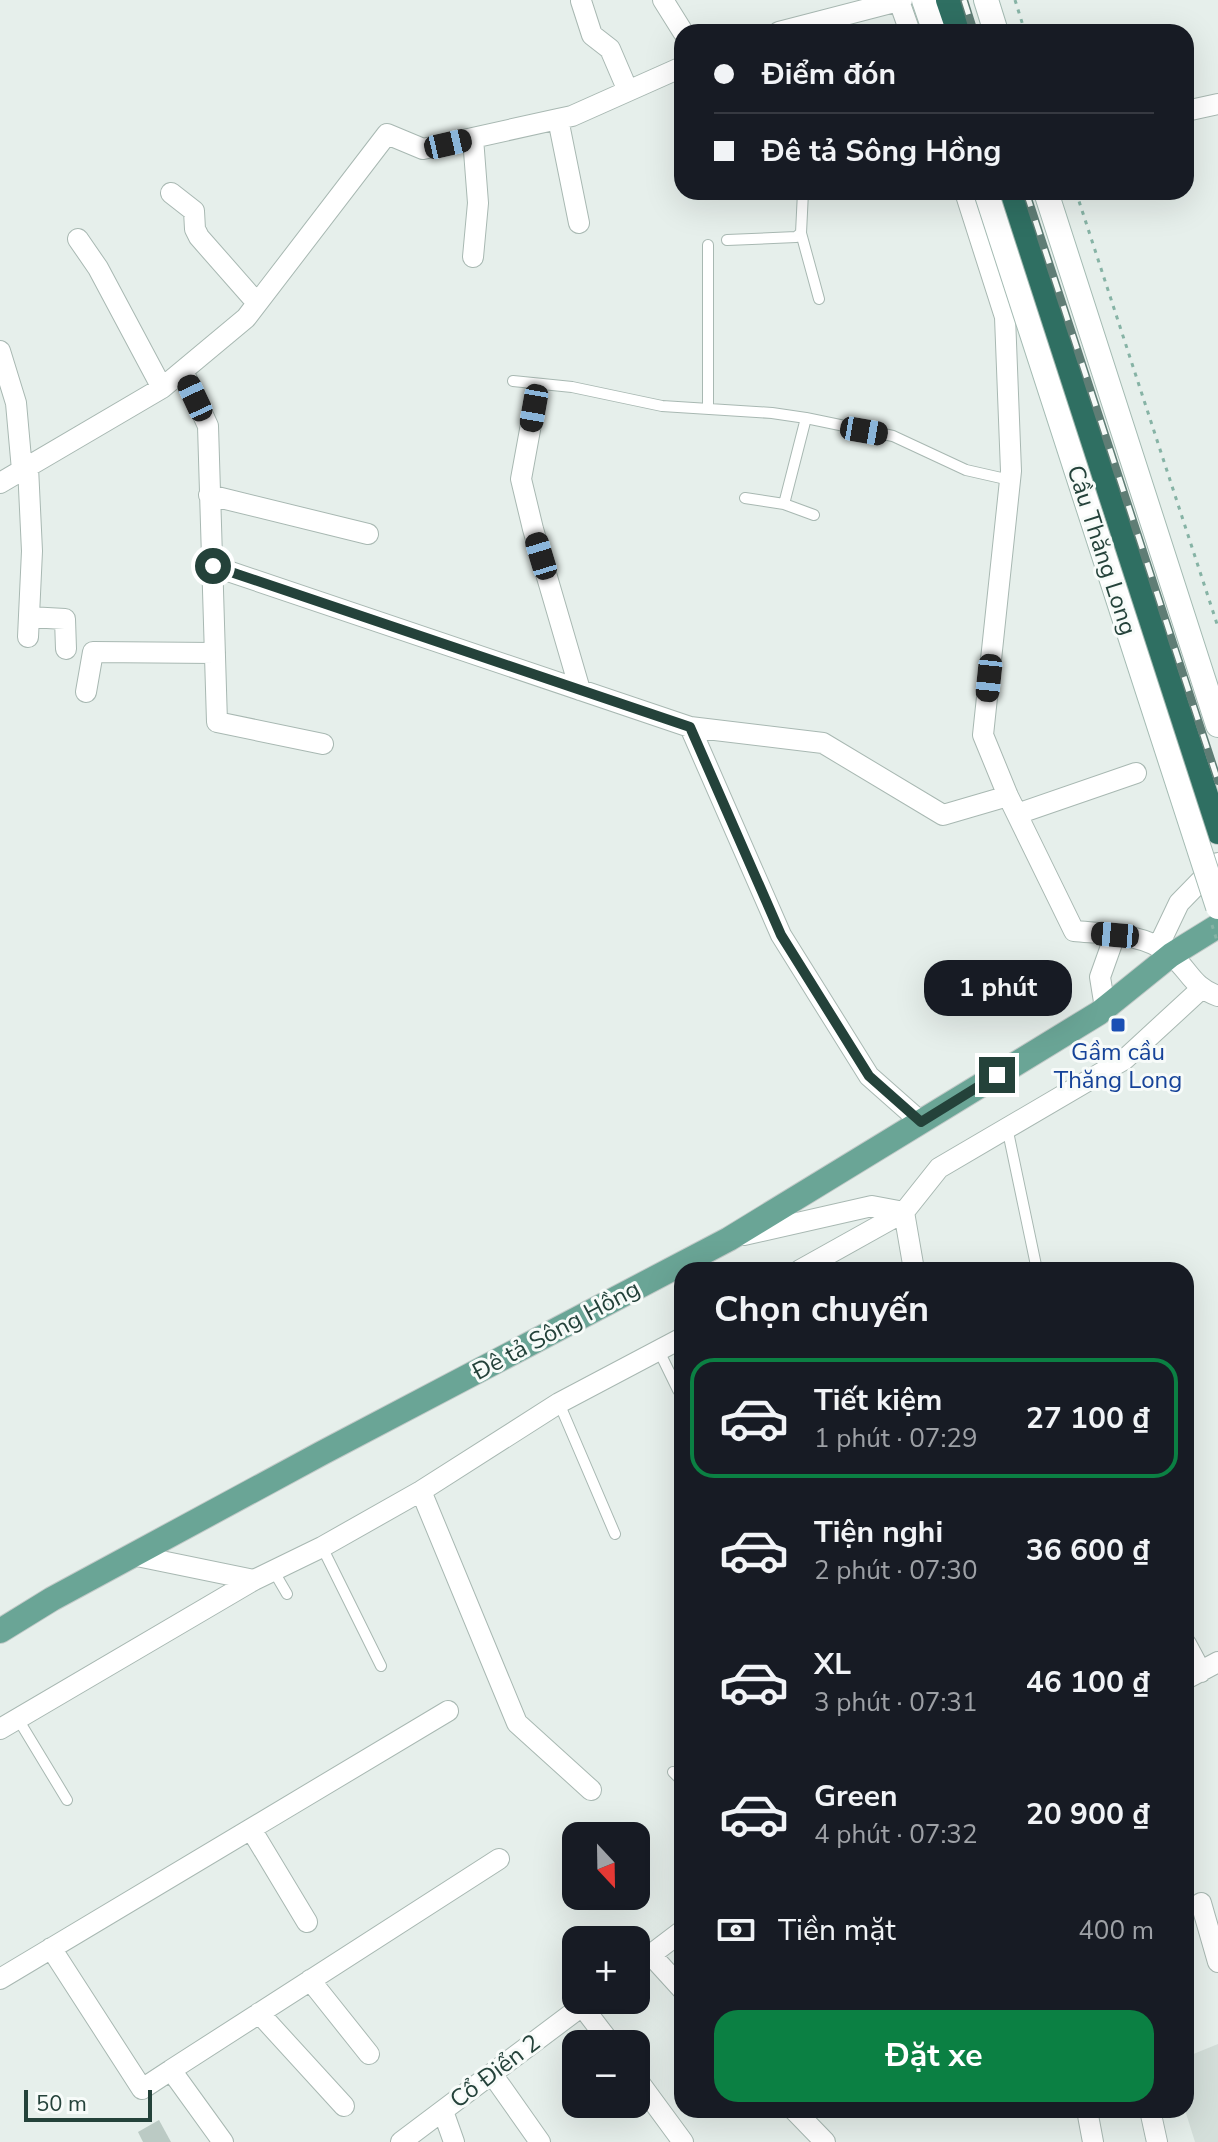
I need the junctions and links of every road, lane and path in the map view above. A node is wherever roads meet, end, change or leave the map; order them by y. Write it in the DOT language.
graph roads {
  1 [pos="663,0"];
  2 [pos="900,0"];
  3 [pos="924,0"];
  4 [pos="948,0"];
  5 [pos="986,0"];
  6 [pos="1015,0"];
  7 [pos="581,1"];
  8 [pos="678,24"];
  9 [pos="809,24"];
  10 [pos="908,24"];
  11 [pos="932,24"];
  12 [pos="956,24"];
  13 [pos="994,24"];
  14 [pos="1022,24"];
  15 [pos="674,71"];
  16 [pos="628,91"];
  17 [pos="1218,104"];
  18 [pos="1194,109"];
  19 [pos="558,119"];
  20 [pos="473,138"];
  21 [pos="171,193"];
  22 [pos="803,200"];
  23 [pos="968,200"];
  24 [pos="989,200"];
  25 [pos="1014,200"];
  26 [pos="1049,200"];
  27 [pos="1079,200"];
  28 [pos="579,223"];
  29 [pos="801,233"];
  30 [pos="78,239"];
  31 [pos="727,240"];
  32 [pos="708,245"];
  33 [pos="473,257"];
  34 [pos="819,299"];
  35 [pos="257,303"];
  36 [pos="0,351"];
  37 [pos="183,371"];
  38 [pos="513,381"];
  39 [pos="162,388"];
  40 [pos="534,408"];
  41 [pos="708,409"];
  42 [pos="806,418"];
  43 [pos="25,468"];
  44 [pos="1010,480"];
  45 [pos="0,483"];
  46 [pos="209,495"];
  47 [pos="745,498"];
  48 [pos="784,504"];
  49 [pos="814,515"];
  50 [pos="368,534"];
  51 [pos="213,566"];
  52 [pos="1218,627"];
  53 [pos="66,649"];
  54 [pos="215,653"];
  55 [pos="580,690"];
  56 [pos="86,692"];
  57 [pos="1218,725"];
  58 [pos="690,727"];
  59 [pos="323,744"];
  60 [pos="1136,773"];
  61 [pos="1012,805"];
  62 [pos="1218,832"];
  63 [pos="1218,863"];
  64 [pos="1218,907"];
  65 [pos="1218,926"];
  66 [pos="1115,935"];
  67 [pos="1165,951"];
  68 [pos="1210,993"];
  69 [pos="1105,1008"];
  70 [pos="921,1122"];
  71 [pos="1007,1127"];
  72 [pos="904,1212"];
  73 [pos="729,1239"];
  74 [pos="686,1262"];
  75 [pos="814,1262"];
  76 [pos="913,1262"];
  77 [pos="1035,1262"];
  78 [pos="674,1268"];
  79 [pos="674,1343"];
  80 [pos="659,1351"];
  81 [pos="674,1382"];
  82 [pos="559,1403"];
  83 [pos="421,1491"];
  84 [pos="615,1534"];
  85 [pos="322,1547"];
  86 [pos="132,1555"];
  87 [pos="273,1570"];
  88 [pos="254,1580"];
  89 [pos="287,1594"];
  90 [pos="0,1631"];
  91 [pos="381,1666"];
  92 [pos="448,1711"];
  93 [pos="18,1719"];
  94 [pos="0,1729"];
  95 [pos="591,1790"];
  96 [pos="67,1800"];
  97 [pos="251,1829"];
  98 [pos="499,1859"];
  99 [pos="1201,1903"];
  100 [pos="307,1922"];
  101 [pos="674,1941"];
  102 [pos="51,1948"];
  103 [pos="650,1956"];
  104 [pos="1218,1962"];
  105 [pos="650,1965"];
  106 [pos="0,1979"];
  107 [pos="310,1980"];
  108 [pos="674,1983"];
  109 [pos="259,2013"];
  110 [pos="571,2014"];
  111 [pos="369,2054"];
  112 [pos="171,2070"];
  113 [pos="492,2074"];
  114 [pos="650,2097"];
  115 [pos="344,2106"];
  116 [pos="443,2111"];
  117 [pos="802,2118"];
  118 [pos="1088,2118"];
  119 [pos="1152,2118"];
  120 [pos="223,2142"];
  121 [pos="401,2142"];
  122 [pos="454,2142"];
  123 [pos="540,2142"];
  124 [pos="683,2142"];
  125 [pos="825,2142"];
  126 [pos="1093,2142"];
  127 [pos="1157,2142"];
  1 -- 8 [label="street"];
  2 -- 9 [label="street"];
  2 -- 10 [label="street"];
  3 -- 11 [label="main road"];
  4 -- 12 [label="highway"];
  5 -- 13 [label="main road"];
  6 -- 14 [label="path"];
  7 -- 16 [label="street"];
  15 -- 16 [label="street"];
  16 -- 19 [label="street"];
  17 -- 18 [label="street"];
  19 -- 20 [label="street"];
  19 -- 28 [label="street"];
  20 -- 33 [label="street"];
  20 -- 35 [label="street"];
  21 -- 35 [label="street"];
  22 -- 29 [label="lane"];
  23 -- 44 [label="street"];
  24 -- 64 [label="main road, Cầu Thăng Long, bridge"];
  25 -- 62 [label="highway, Cầu Thăng Long"];
  26 -- 57 [label="main road"];
  27 -- 52 [label="path"];
  29 -- 31 [label="lane"];
  29 -- 34 [label="lane"];
  30 -- 39 [label="street"];
  32 -- 41 [label="lane"];
  35 -- 37 [label="street"];
  36 -- 43 [label="street"];
  37 -- 39 [label="street"];
  37 -- 46 [label="street"];
  38 -- 41 [label="lane"];
  39 -- 43 [label="street"];
  40 -- 55 [label="street"];
  41 -- 42 [label="lane"];
  42 -- 44 [label="lane"];
  42 -- 48 [label="lane"];
  43 -- 45 [label="street"];
  43 -- 53 [label="street"];
  44 -- 61 [label="street"];
  46 -- 50 [label="street"];
  46 -- 51 [label="street"];
  47 -- 48 [label="lane"];
  48 -- 49 [label="lane"];
  51 -- 54 [label="street"];
  51 -- 55 [label="street"];
  54 -- 56 [label="street"];
  54 -- 59 [label="street"];
  55 -- 58 [label="street"];
  58 -- 61 [label="street"];
  58 -- 70 [label="street"];
  60 -- 61 [label="street"];
  61 -- 66 [label="street"];
  63 -- 67 [label="street"];
  65 -- 67 [label="main road, Đê tả Sông Hồng"];
  66 -- 67 [label="street"];
  66 -- 69 [label="street"];
  67 -- 68 [label="street"];
  67 -- 69 [label="main road, Đê tả Sông Hồng"];
  68 -- 71 [label="street"];
  69 -- 70 [label="main road, Đê tả Sông Hồng"];
  70 -- 73 [label="main road, Đê tả Sông Hồng"];
  71 -- 72 [label="street"];
  71 -- 77 [label="lane"];
  72 -- 73 [label="street"];
  72 -- 75 [label="street"];
  72 -- 76 [label="street"];
  73 -- 74 [label="main road, Đê tả Sông Hồng"];
  78 -- 86 [label="main road, Đê tả Sông Hồng"];
  79 -- 80 [label="street"];
  80 -- 81 [label="lane"];
  80 -- 82 [label="street"];
  82 -- 83 [label="street"];
  82 -- 84 [label="lane"];
  83 -- 85 [label="street"];
  83 -- 95 [label="street"];
  85 -- 87 [label="street"];
  85 -- 91 [label="lane"];
  86 -- 88 [label="street"];
  86 -- 90 [label="main road, Đê tả Sông Hồng"];
  87 -- 88 [label="street"];
  87 -- 89 [label="lane"];
  88 -- 93 [label="street"];
  92 -- 97 [label="street"];
  93 -- 94 [label="street"];
  93 -- 96 [label="lane"];
  97 -- 100 [label="street"];
  97 -- 102 [label="street"];
  98 -- 107 [label="street"];
  99 -- 104 [label="street"];
  101 -- 103 [label="street"];
  102 -- 106 [label="street"];
  102 -- 112 [label="street"];
  105 -- 108 [label="street"];
  107 -- 109 [label="street"];
  107 -- 111 [label="street"];
  109 -- 112 [label="street"];
  109 -- 115 [label="street"];
  110 -- 113 [label="street, Cổ Điển 2"];
  112 -- 120 [label="street"];
  113 -- 116 [label="street, Cổ Điển 2"];
  113 -- 123 [label="street"];
  114 -- 124 [label="street"];
  116 -- 121 [label="street, Cổ Điển 2"];
  116 -- 122 [label="street"];
  117 -- 125 [label="street"];
  118 -- 126 [label="street"];
  119 -- 127 [label="street"];
}
